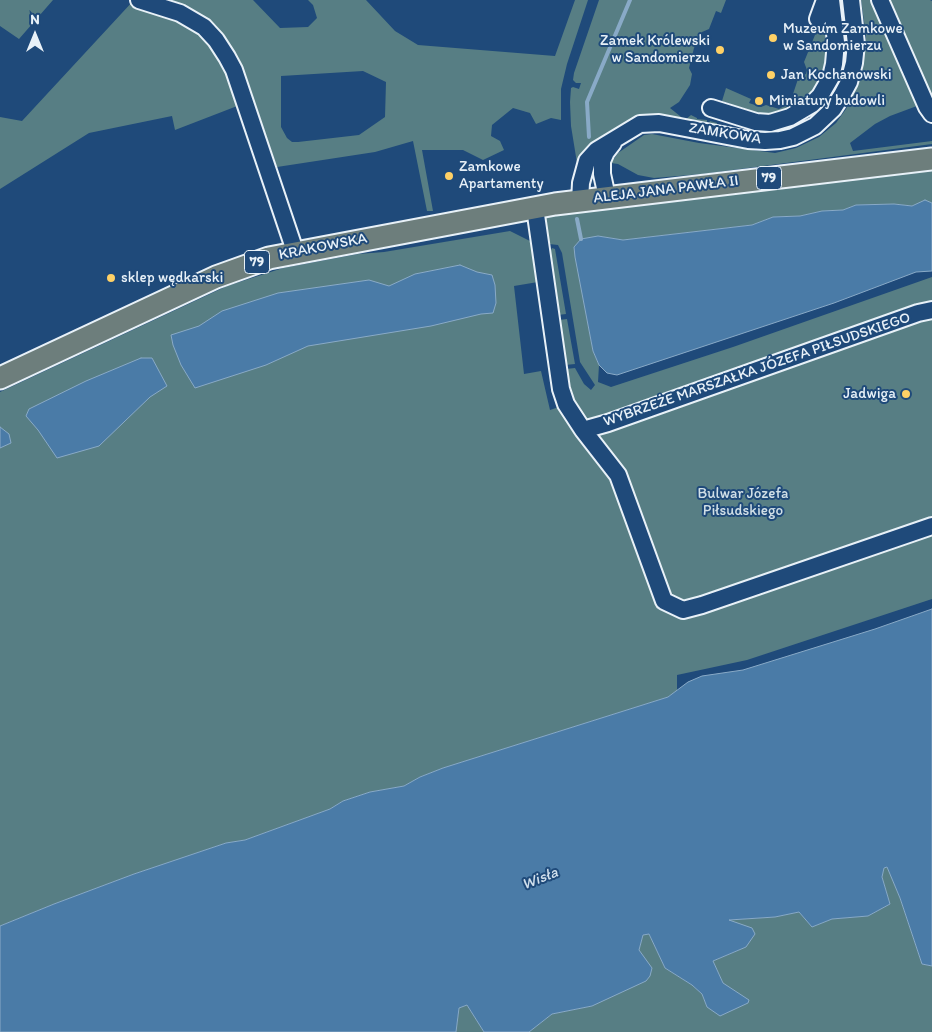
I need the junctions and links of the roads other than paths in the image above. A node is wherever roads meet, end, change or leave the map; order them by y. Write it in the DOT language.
graph roads {
  1 [pos="139,0"];
  2 [pos="825,0"];
  3 [pos="831,0"];
  4 [pos="851,0"];
  5 [pos="880,0"];
  6 [pos="818,19"];
  7 [pos="711,108"];
  8 [pos="930,111"];
  9 [pos="617,137"];
  10 [pos="932,158"];
  11 [pos="607,197"];
  12 [pos="580,201"];
  13 [pos="535,208"];
  14 [pos="295,251"];
  15 [pos="932,310"];
  16 [pos="0,378"];
  17 [pos="583,430"];
  18 [pos="932,526"];
  1 -- 14 [label="street"];
  2 -- 6 [label="street"];
  3 -- 7 [label="street"];
  4 -- 9 [label="street, ZAMKOWA"];
  5 -- 8 [label="street"];
  9 -- 11 [label="street, ZAMKOWA"];
  9 -- 12 [label="street, ZAMKOWA"];
  10 -- 11 [label="main road, ALEJA JANA PAWŁA II / 79"];
  11 -- 12 [label="main road, ALEJA JANA PAWŁA II / 79"];
  12 -- 13 [label="main road, KRAKOWSKA / 79"];
  13 -- 14 [label="main road, KRAKOWSKA / 79"];
  13 -- 17 [label="street, WYBRZEŻE MARSZAŁKA JÓZEFA PIŁSUDSKIEGO"];
  14 -- 16 [label="main road, KRAKOWSKA / 79"];
  15 -- 17 [label="street, WYBRZEŻE MARSZAŁKA JÓZEFA PIŁSUDSKIEGO"];
  17 -- 18 [label="street, WYBRZEŻE MARSZAŁKA JÓZEFA PIŁSUDSKIEGO"];
}
